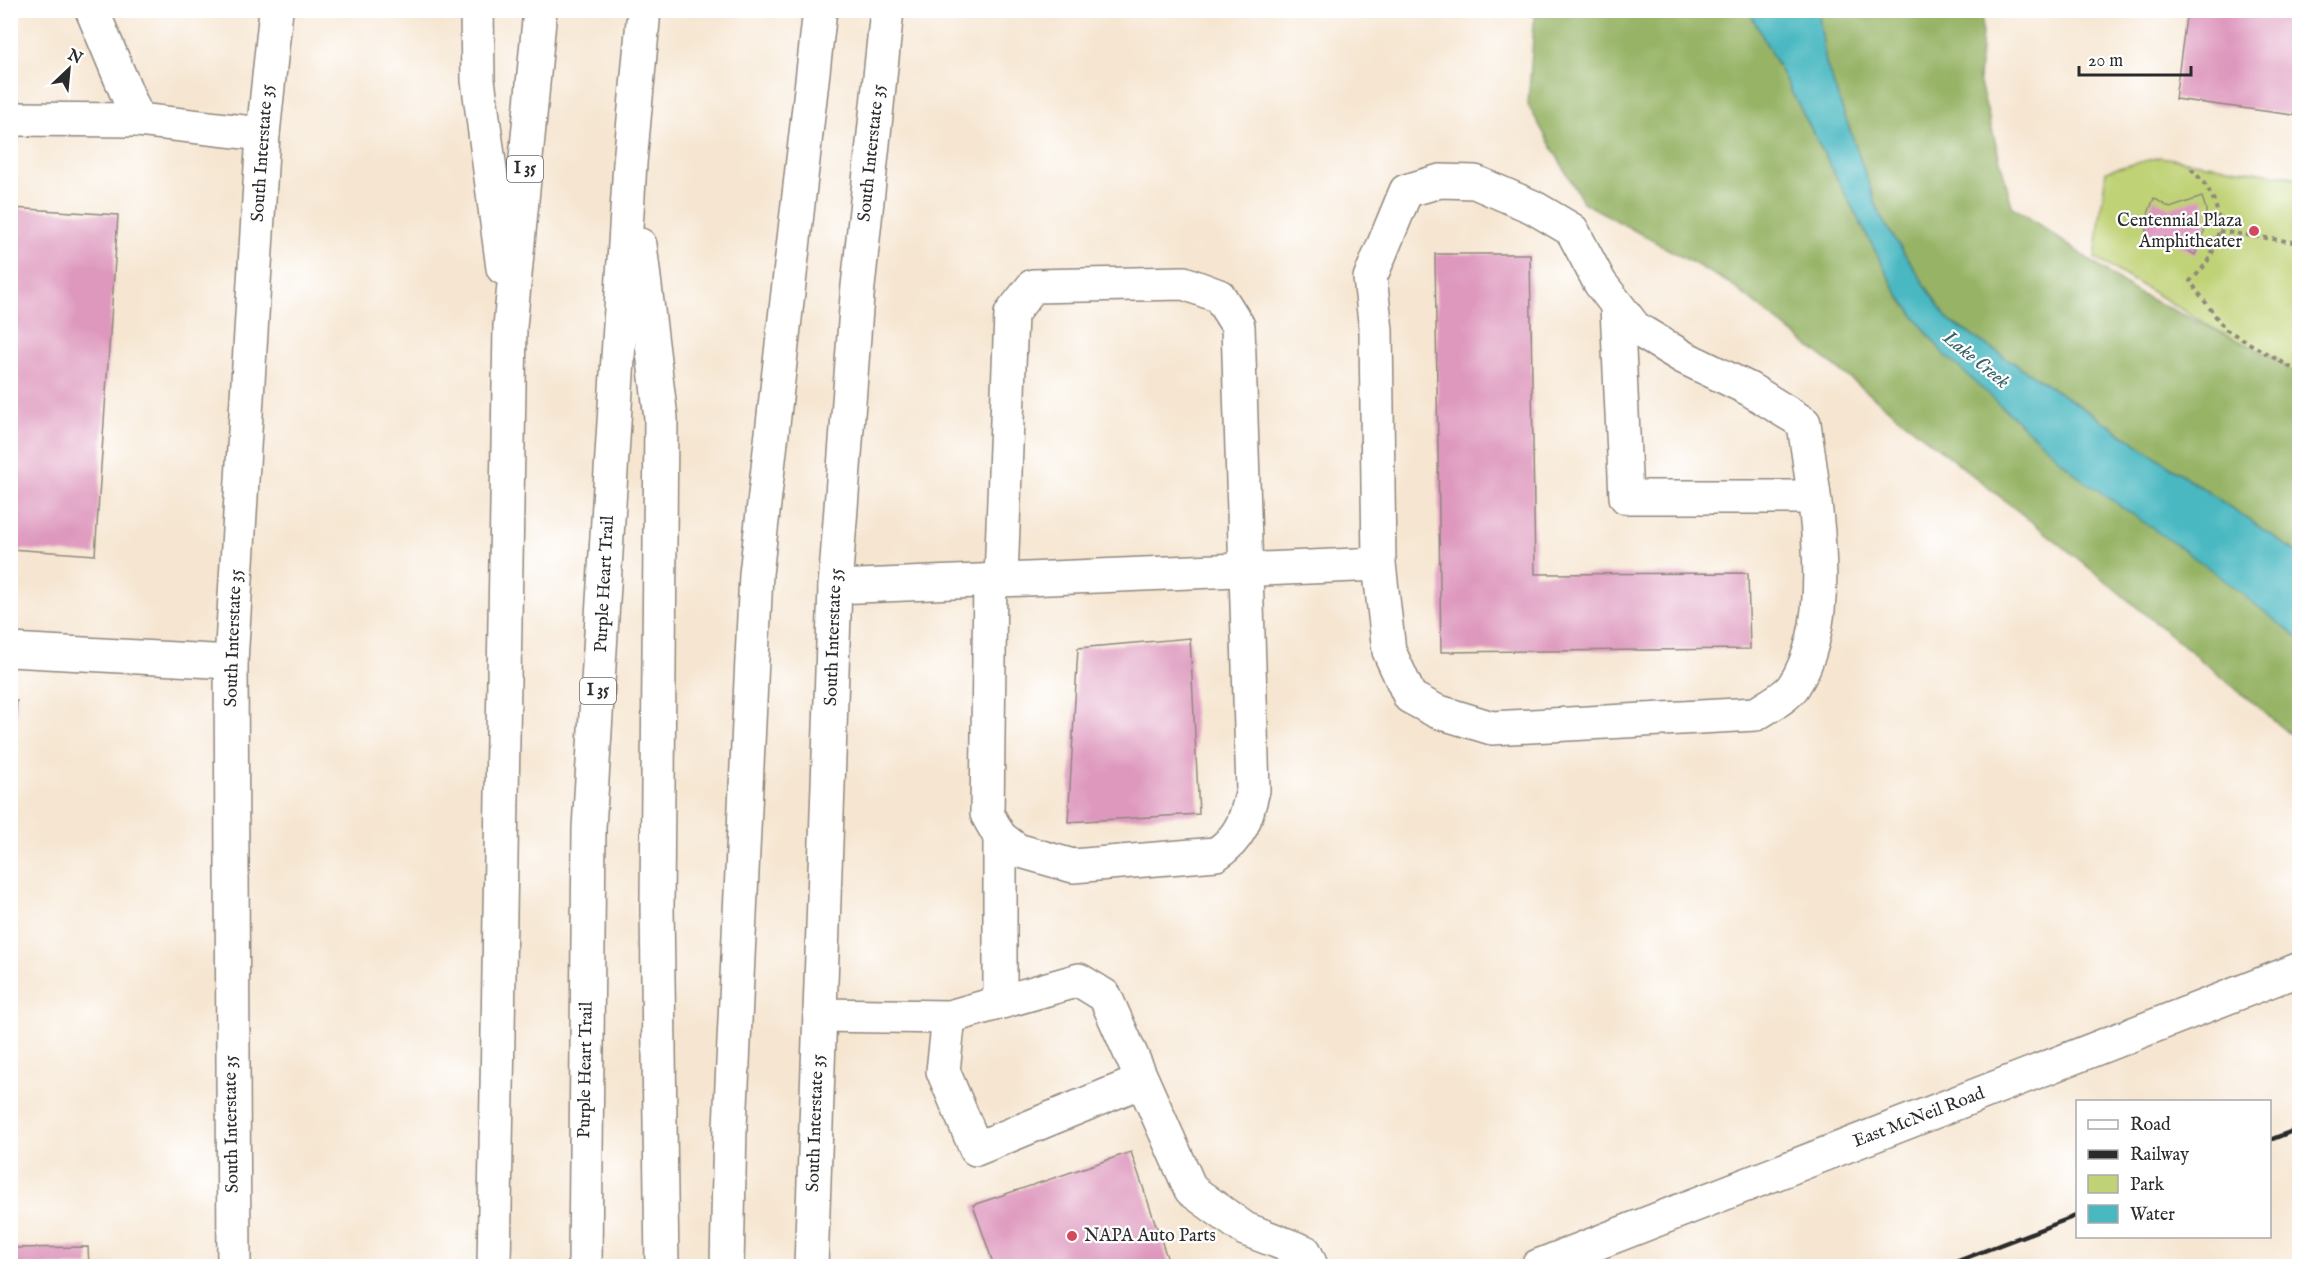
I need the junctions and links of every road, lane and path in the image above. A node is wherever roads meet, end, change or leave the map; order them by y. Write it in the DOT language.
graph roads {
  1 [pos="92,10"];
  2 [pos="276,10"];
  3 [pos="477,10"];
  4 [pos="540,10"];
  5 [pos="644,10"];
  6 [pos="820,10"];
  7 [pos="887,10"];
  8 [pos="10,118"];
  9 [pos="138,120"];
  10 [pos="263,134"];
  11 [pos="630,163"];
  12 [pos="2191,169"];
  13 [pos="2219,231"];
  14 [pos="2300,243"];
  15 [pos="1617,308"];
  16 [pos="510,327"];
  17 [pos="2300,370"];
  18 [pos="1813,497"];
  19 [pos="1379,564"];
  20 [pos="1246,570"];
  21 [pos="995,580"];
  22 [pos="835,587"];
  23 [pos="10,650"];
  24 [pos="231,662"];
  25 [pos="1000,837"];
  26 [pos="2300,969"];
  27 [pos="1000,1002"];
  28 [pos="820,1015"];
  29 [pos="949,1017"];
  30 [pos="1142,1081"];
  31 [pos="494,1261"];
  32 [pos="234,1266"];
  33 [pos="585,1266"];
  34 [pos="662,1266"];
  35 [pos="727,1266"];
  36 [pos="811,1266"];
  37 [pos="1311,1266"];
  38 [pos="1538,1266"];
  1 -- 9 [label="main road"];
  2 -- 10 [label="main road, South Interstate 35"];
  3 -- 16 [label="main road"];
  4 -- 16 [label="main road, I 35"];
  5 -- 11 [label="main road, Purple Heart Trail / I 35"];
  6 -- 35 [label="main road"];
  7 -- 22 [label="main road, South Interstate 35"];
  8 -- 9 [label="main road"];
  9 -- 10 [label="main road"];
  10 -- 24 [label="main road, South Interstate 35"];
  11 -- 33 [label="main road, Purple Heart Trail / I 35"];
  11 -- 34 [label="main road"];
  12 -- 13 [label="path"];
  13 -- 14 [label="path"];
  13 -- 17 [label="path"];
  15 -- 18 [label="main road"];
  15 -- 18 [label="main road"];
  15 -- 19 [label="main road"];
  16 -- 31 [label="main road, I 35"];
  18 -- 19 [label="main road"];
  19 -- 20 [label="main road"];
  20 -- 21 [label="main road"];
  20 -- 21 [label="main road"];
  20 -- 25 [label="main road"];
  21 -- 22 [label="main road"];
  21 -- 25 [label="main road"];
  22 -- 28 [label="main road, South Interstate 35"];
  23 -- 24 [label="main road"];
  24 -- 32 [label="main road, South Interstate 35"];
  25 -- 27 [label="main road"];
  26 -- 38 [label="main road, East McNeil Road"];
  27 -- 29 [label="main road"];
  27 -- 30 [label="main road"];
  28 -- 29 [label="main road"];
  28 -- 36 [label="main road, South Interstate 35"];
  29 -- 30 [label="main road"];
  30 -- 37 [label="main road"];
}
